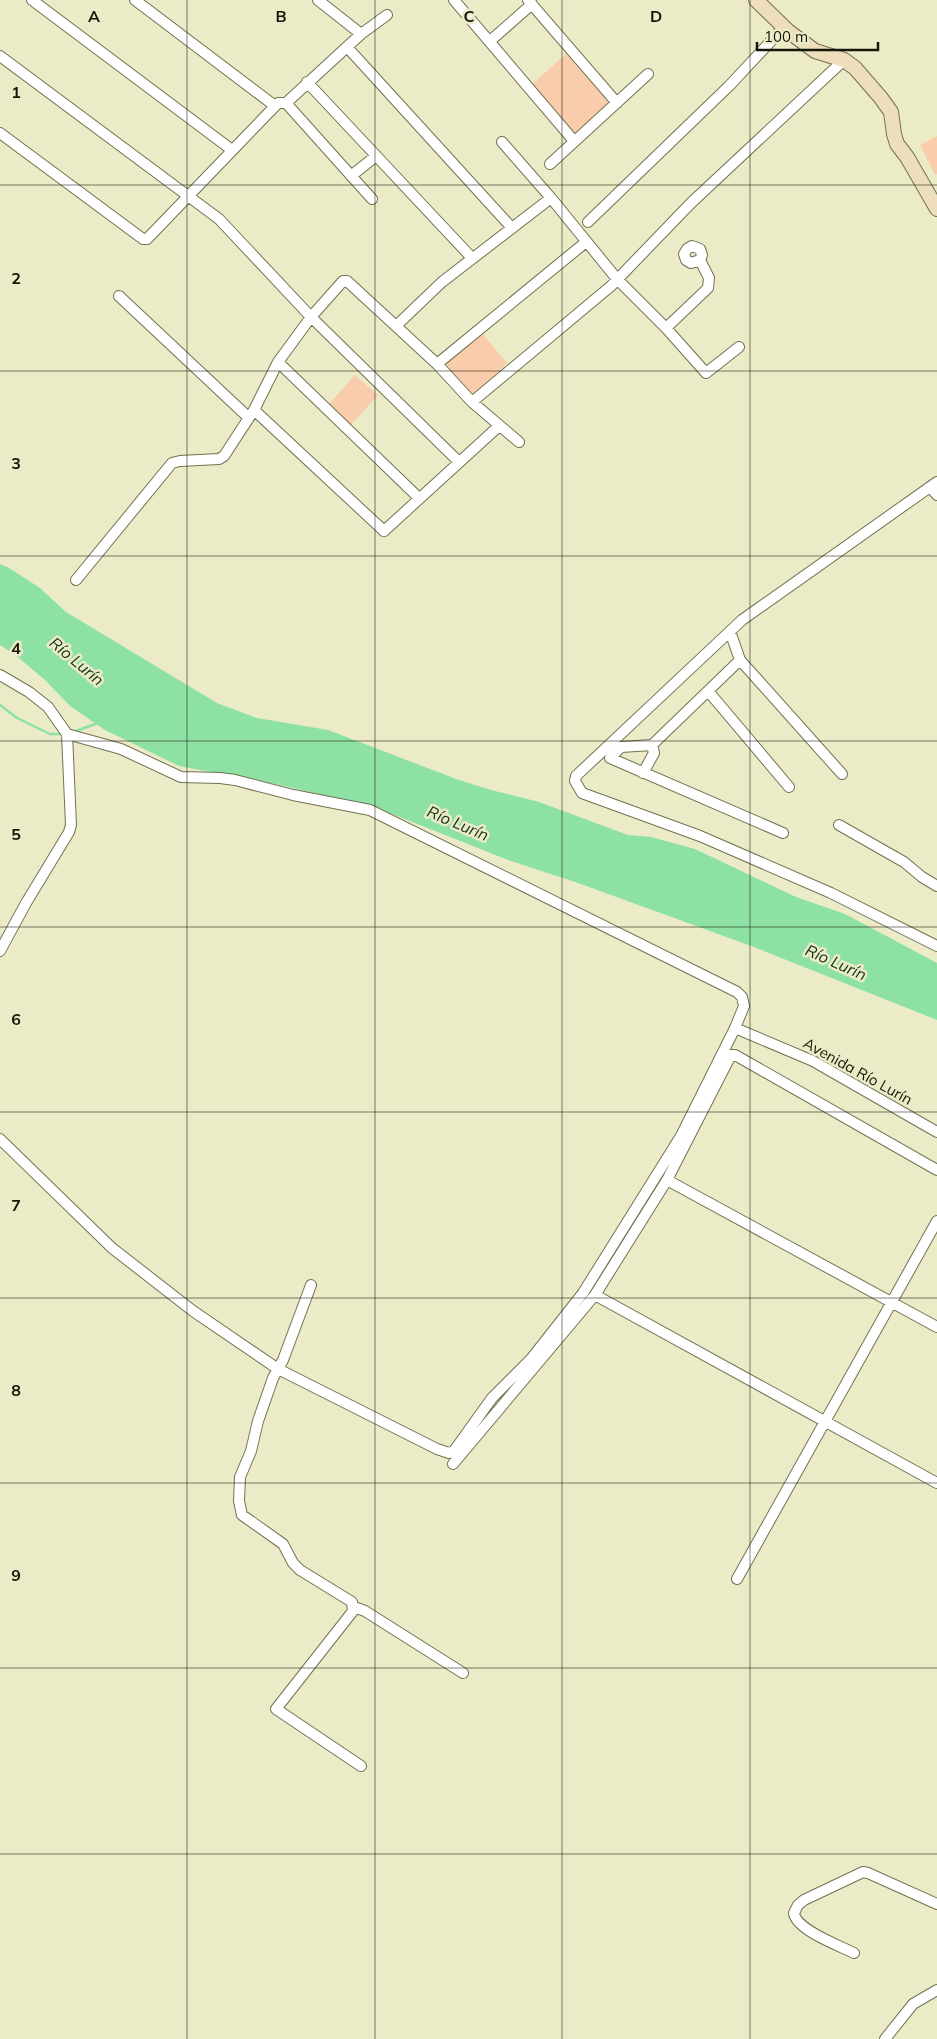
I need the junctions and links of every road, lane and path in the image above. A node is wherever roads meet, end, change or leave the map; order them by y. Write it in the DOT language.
graph roads {
  1 [pos="32,0"];
  2 [pos="135,0"];
  3 [pos="318,0"];
  4 [pos="454,0"];
  5 [pos="756,0"];
  6 [pos="530,2"];
  7 [pos="387,15"];
  8 [pos="784,27"];
  9 [pos="361,34"];
  10 [pos="490,41"];
  11 [pos="347,47"];
  12 [pos="0,56"];
  13 [pos="844,60"];
  14 [pos="648,74"];
  15 [pos="307,82"];
  16 [pos="617,102"];
  17 [pos="280,104"];
  18 [pos="0,133"];
  19 [pos="574,141"];
  20 [pos="502,142"];
  21 [pos="232,150"];
  22 [pos="376,156"];
  23 [pos="550,164"];
  24 [pos="351,176"];
  25 [pos="189,197"];
  26 [pos="551,198"];
  27 [pos="372,199"];
  28 [pos="937,209"];
  29 [pos="588,222"];
  30 [pos="512,228"];
  31 [pos="586,242"];
  32 [pos="472,258"];
  33 [pos="700,260"];
  34 [pos="617,279"];
  35 [pos="119,296"];
  36 [pos="311,317"];
  37 [pos="396,326"];
  38 [pos="666,328"];
  39 [pos="739,347"];
  40 [pos="278,362"];
  41 [pos="437,364"];
  42 [pos="472,402"];
  43 [pos="251,413"];
  44 [pos="499,426"];
  45 [pos="519,442"];
  46 [pos="459,462"];
  47 [pos="933,484"];
  48 [pos="937,495"];
  49 [pos="419,498"];
  50 [pos="76,580"];
  51 [pos="729,633"];
  52 [pos="740,660"];
  53 [pos="0,675"];
  54 [pos="708,691"];
  55 [pos="67,734"];
  56 [pos="652,745"];
  57 [pos="643,773"];
  58 [pos="842,774"];
  59 [pos="789,787"];
  60 [pos="839,825"];
  61 [pos="783,832"];
  62 [pos="937,886"];
  63 [pos="937,946"];
  64 [pos="0,952"];
  65 [pos="736,1028"];
  66 [pos="937,1132"];
  67 [pos="0,1139"];
  68 [pos="937,1170"];
  69 [pos="667,1180"];
  70 [pos="937,1221"];
  71 [pos="311,1285"];
  72 [pos="595,1295"];
  73 [pos="892,1302"];
  74 [pos="937,1327"];
  75 [pos="278,1368"];
  76 [pos="826,1420"];
  77 [pos="453,1464"];
  78 [pos="937,1483"];
  79 [pos="737,1579"];
  80 [pos="354,1607"];
  81 [pos="463,1673"];
  82 [pos="361,1766"];
  83 [pos="937,1904"];
  84 [pos="854,1953"];
  85 [pos="937,1990"];
  86 [pos="885,2039"];
  1 -- 21 [label="street"];
  2 -- 17 [label="street"];
  3 -- 9 [label="street"];
  4 -- 10 [label="street"];
  5 -- 8 [label="main road"];
  6 -- 10 [label="street"];
  6 -- 16 [label="street"];
  7 -- 9 [label="street"];
  8 -- 13 [label="main road"];
  8 -- 29 [label="street"];
  9 -- 11 [label="street"];
  10 -- 19 [label="street"];
  11 -- 15 [label="street"];
  11 -- 30 [label="street"];
  12 -- 25 [label="street"];
  13 -- 28 [label="main road"];
  13 -- 34 [label="street"];
  14 -- 16 [label="street"];
  15 -- 17 [label="street"];
  15 -- 22 [label="street"];
  16 -- 19 [label="street"];
  17 -- 21 [label="street"];
  17 -- 24 [label="street"];
  18 -- 25 [label="street"];
  19 -- 23 [label="street"];
  20 -- 26 [label="street"];
  21 -- 25 [label="street"];
  22 -- 24 [label="street"];
  22 -- 32 [label="street"];
  24 -- 27 [label="street"];
  25 -- 36 [label="street"];
  26 -- 30 [label="street"];
  26 -- 31 [label="street"];
  30 -- 32 [label="street"];
  31 -- 34 [label="street"];
  31 -- 41 [label="street"];
  32 -- 37 [label="street"];
  33 -- 38 [label="street"];
  34 -- 38 [label="street"];
  34 -- 42 [label="street"];
  35 -- 43 [label="street"];
  36 -- 37 [label="street"];
  36 -- 40 [label="street"];
  36 -- 46 [label="street"];
  37 -- 41 [label="street"];
  38 -- 39 [label="street"];
  40 -- 43 [label="street"];
  40 -- 49 [label="street"];
  41 -- 42 [label="street"];
  42 -- 44 [label="street"];
  43 -- 49 [label="street"];
  43 -- 50 [label="street"];
  44 -- 45 [label="street"];
  44 -- 46 [label="street"];
  46 -- 49 [label="street"];
  47 -- 48 [label="street"];
  47 -- 51 [label="street"];
  51 -- 52 [label="street"];
  51 -- 63 [label="street"];
  52 -- 54 [label="street"];
  52 -- 58 [label="street"];
  53 -- 55 [label="street"];
  54 -- 56 [label="street"];
  54 -- 59 [label="street"];
  55 -- 64 [label="street"];
  55 -- 65 [label="street"];
  56 -- 57 [label="street"];
  56 -- 57 [label="street"];
  57 -- 61 [label="street"];
  60 -- 62 [label="street"];
  65 -- 66 [label="street, Avenida Río Lurín"];
  65 -- 75 [label="street"];
  67 -- 75 [label="street"];
  68 -- 69 [label="street"];
  69 -- 72 [label="street"];
  69 -- 73 [label="street"];
  70 -- 73 [label="street"];
  71 -- 75 [label="street"];
  72 -- 76 [label="street"];
  72 -- 77 [label="street"];
  73 -- 74 [label="street"];
  73 -- 76 [label="street"];
  75 -- 80 [label="street"];
  76 -- 78 [label="street"];
  76 -- 79 [label="street"];
  80 -- 81 [label="street"];
  80 -- 82 [label="street"];
  83 -- 84 [label="street"];
  85 -- 86 [label="street"];
}
